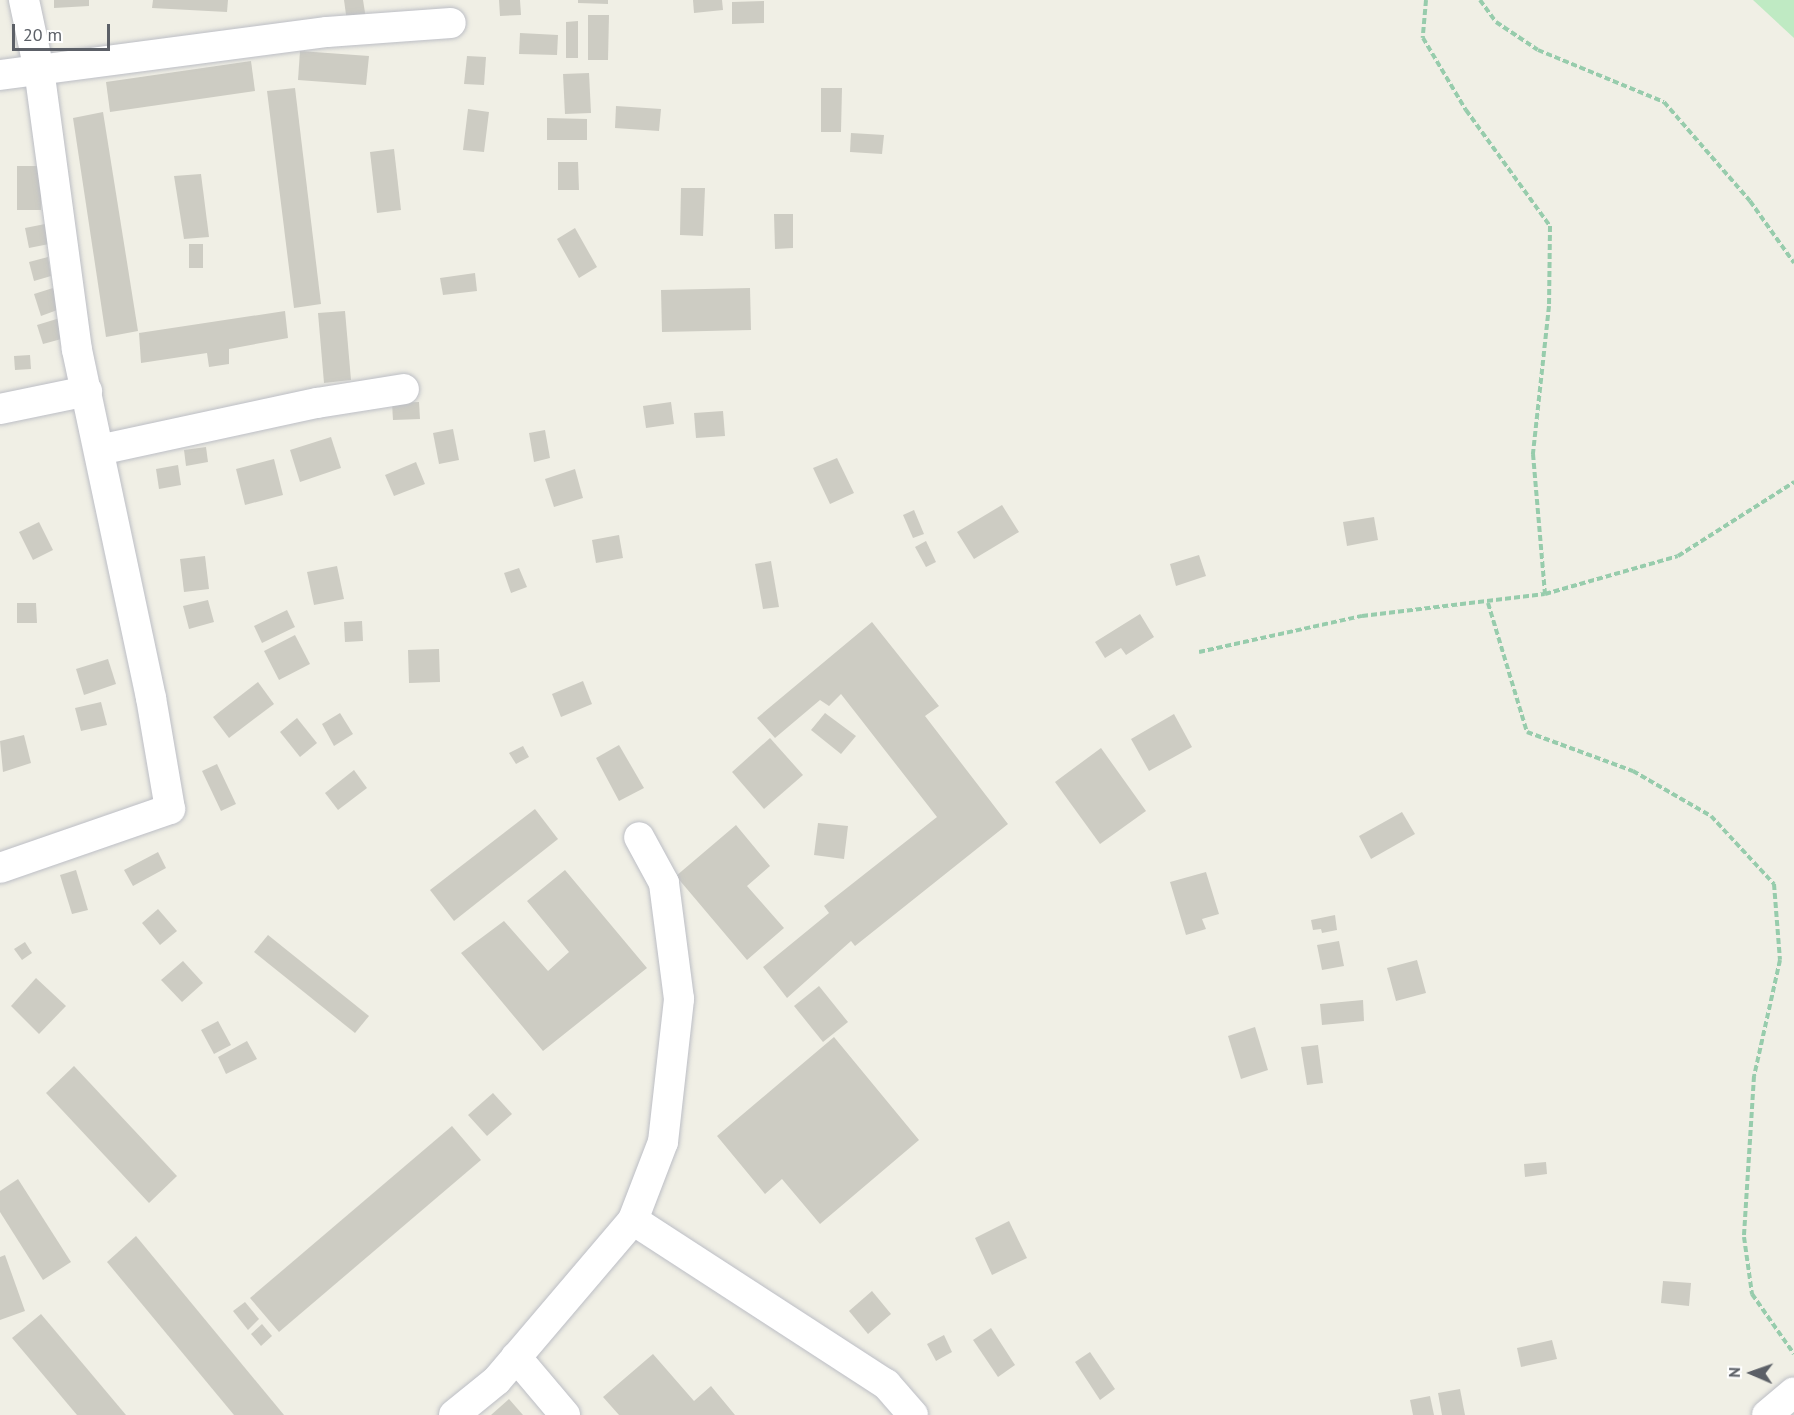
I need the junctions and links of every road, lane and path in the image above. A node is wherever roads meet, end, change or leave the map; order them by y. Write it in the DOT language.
graph roads {
  1 [pos="24,0"];
  2 [pos="1426,0"];
  3 [pos="1480,0"];
  4 [pos="452,23"];
  5 [pos="39,70"];
  6 [pos="0,75"];
  7 [pos="1794,263"];
  8 [pos="404,389"];
  9 [pos="87,392"];
  10 [pos="0,409"];
  11 [pos="99,450"];
  12 [pos="1794,482"];
  13 [pos="1545,594"];
  14 [pos="1488,603"];
  15 [pos="1199,652"];
  16 [pos="639,837"];
  17 [pos="0,868"];
  18 [pos="633,1220"];
  19 [pos="1794,1354"];
  20 [pos="516,1357"];
  21 [pos="1794,1392"];
  22 [pos="454,1415"];
  23 [pos="565,1415"];
  24 [pos="913,1415"];
  25 [pos="1767,1415"];
  1 -- 5 [label="street"];
  2 -- 13 [label="path"];
  3 -- 7 [label="path"];
  4 -- 5 [label="street"];
  5 -- 6 [label="street"];
  5 -- 9 [label="street"];
  8 -- 11 [label="street"];
  9 -- 10 [label="street"];
  9 -- 11 [label="street"];
  11 -- 17 [label="street"];
  12 -- 13 [label="path"];
  13 -- 14 [label="path"];
  14 -- 15 [label="path"];
  14 -- 19 [label="path"];
  16 -- 18 [label="street"];
  18 -- 20 [label="street"];
  18 -- 24 [label="street"];
  20 -- 22 [label="street"];
  20 -- 23 [label="street"];
  21 -- 25 [label="street"];
}
